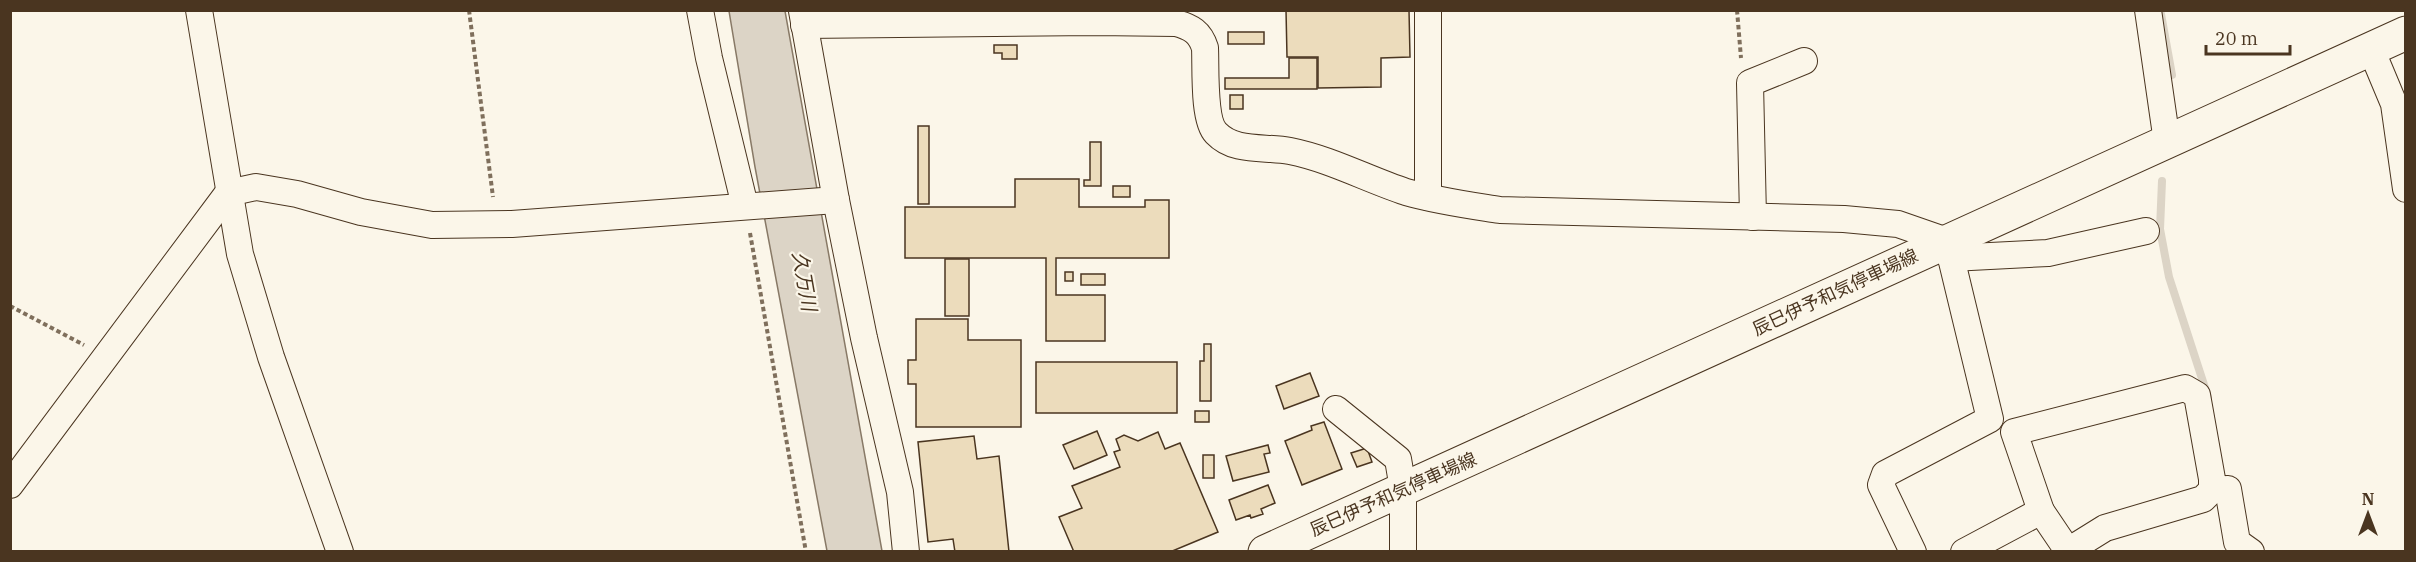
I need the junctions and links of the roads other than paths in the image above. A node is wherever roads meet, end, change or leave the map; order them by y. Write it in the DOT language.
graph roads {
  1 [pos="199,10"];
  2 [pos="700,10"];
  3 [pos="1428,10"];
  4 [pos="2148,10"];
  5 [pos="1095,16"];
  6 [pos="803,18"];
  7 [pos="2406,33"];
  8 [pos="2371,49"];
  9 [pos="1804,61"];
  10 [pos="2167,142"];
  11 [pos="2406,189"];
  12 [pos="228,193"];
  13 [pos="1428,197"];
  14 [pos="830,200"];
  15 [pos="748,206"];
  16 [pos="1753,217"];
  17 [pos="2146,231"];
  18 [pos="1949,250"];
  19 [pos="1336,409"];
  20 [pos="1990,419"];
  21 [pos="2014,432"];
  22 [pos="10,485"];
  23 [pos="1403,489"];
  24 [pos="2212,490"];
  25 [pos="2041,511"];
  26 [pos="340,552"];
  27 [pos="906,552"];
  28 [pos="1265,552"];
  29 [pos="1403,552"];
  30 [pos="1913,552"];
  31 [pos="1964,552"];
  32 [pos="2251,552"];
  1 -- 12 [label="street"];
  2 -- 15 [label="street"];
  3 -- 13 [label="street"];
  4 -- 10 [label="street"];
  5 -- 6 [label="street"];
  5 -- 13 [label="street"];
  6 -- 14 [label="street"];
  7 -- 8 [label="main road, 辰巳伊予和気停車場線"];
  8 -- 10 [label="main road, 辰巳伊予和気停車場線"];
  8 -- 11 [label="street"];
  9 -- 16 [label="street"];
  10 -- 18 [label="main road, 辰巳伊予和気停車場線"];
  12 -- 15 [label="street"];
  12 -- 22 [label="street"];
  12 -- 26 [label="street"];
  13 -- 16 [label="street"];
  14 -- 15 [label="street"];
  14 -- 27 [label="street"];
  16 -- 18 [label="street"];
  17 -- 18 [label="street"];
  18 -- 20 [label="street"];
  18 -- 23 [label="main road, 辰巳伊予和気停車場線"];
  19 -- 23 [label="street"];
  20 -- 21 [label="street"];
  20 -- 30 [label="street"];
  21 -- 24 [label="street"];
  21 -- 25 [label="street"];
  23 -- 28 [label="main road, 辰巳伊予和気停車場線"];
  23 -- 29 [label="street"];
  24 -- 25 [label="street"];
  24 -- 32 [label="street"];
  25 -- 31 [label="street"];
}
